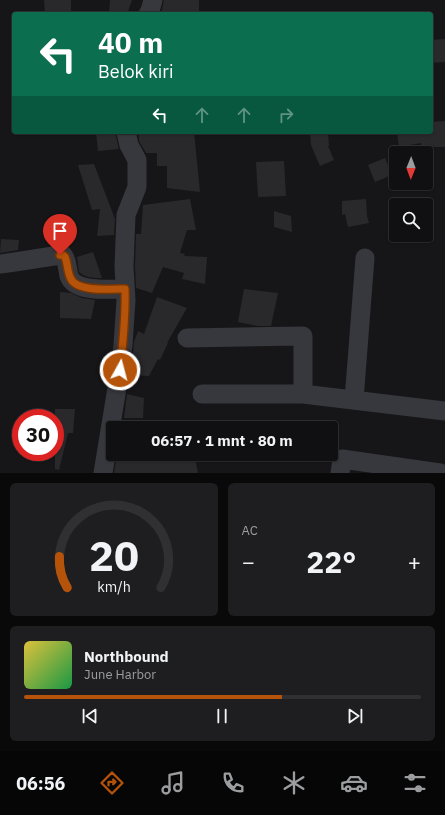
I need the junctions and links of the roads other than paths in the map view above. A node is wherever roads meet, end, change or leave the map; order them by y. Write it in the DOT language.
graph roads {
  1 [pos="153,0"];
  2 [pos="149,12"];
  3 [pos="126,134"];
  4 [pos="365,258"];
  5 [pos="0,264"];
  6 [pos="125,289"];
  7 [pos="187,338"];
  8 [pos="202,394"];
  9 [pos="302,394"];
  10 [pos="354,400"];
  11 [pos="445,411"];
  12 [pos="103,473"];
  13 [pos="340,473"];
  14 [pos="440,473"];
  1 -- 2 [label="street"];
  3 -- 6 [label="street"];
  4 -- 10 [label="street"];
  5 -- 6 [label="street"];
  6 -- 12 [label="street"];
  7 -- 9 [label="street"];
  8 -- 9 [label="street"];
  9 -- 10 [label="street"];
  10 -- 11 [label="street"];
  13 -- 14 [label="street"];
}
